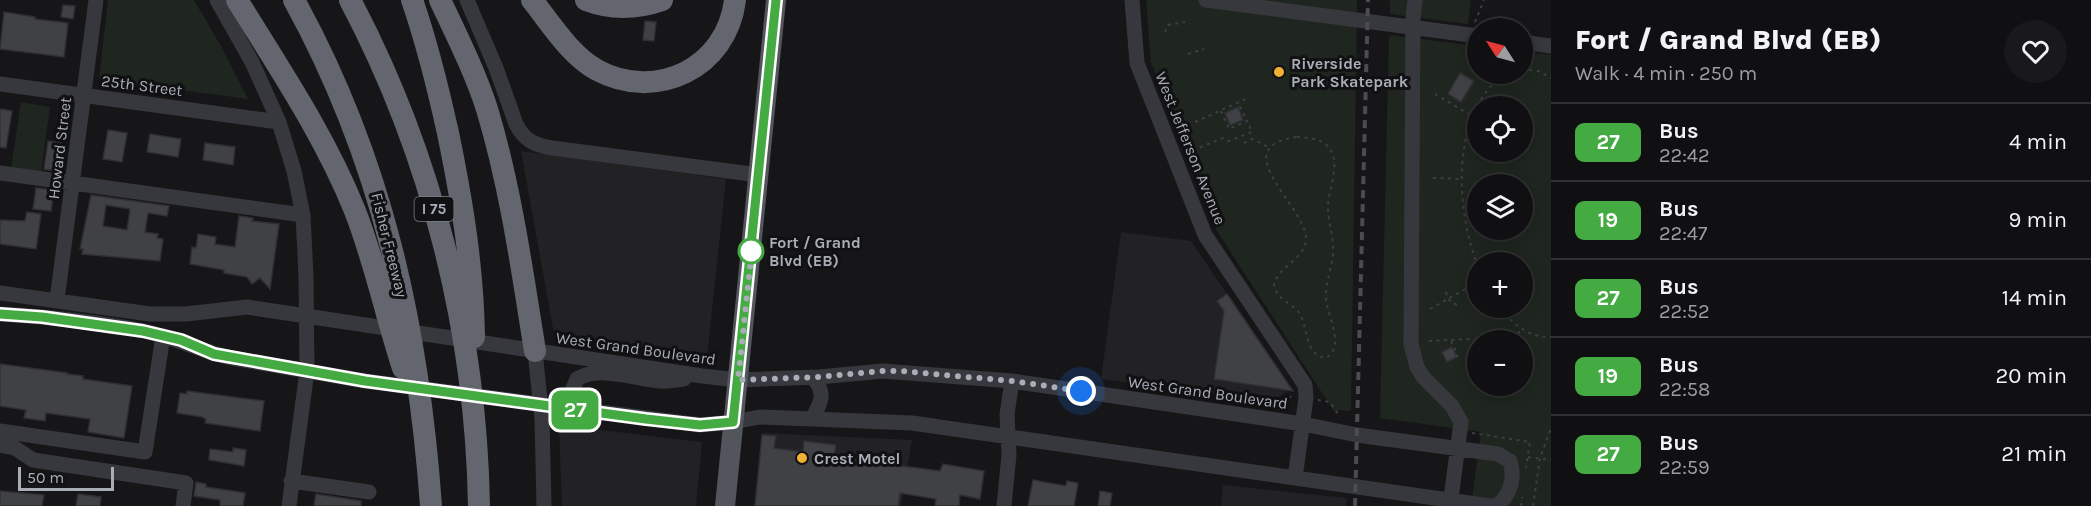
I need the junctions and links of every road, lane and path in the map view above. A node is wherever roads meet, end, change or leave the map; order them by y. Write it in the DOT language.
graph roads {
  1 [pos="96,0"];
  2 [pos="217,0"];
  3 [pos="237,0"];
  4 [pos="294,0"];
  5 [pos="350,0"];
  6 [pos="412,0"];
  7 [pos="440,0"];
  8 [pos="467,0"];
  9 [pos="532,0"];
  10 [pos="586,0"];
  11 [pos="735,0"];
  12 [pos="776,0"];
  13 [pos="1132,0"];
  14 [pos="1206,0"];
  15 [pos="1415,0"];
  16 [pos="1484,0"];
  17 [pos="652,2"];
  18 [pos="1476,18"];
  19 [pos="1185,22"];
  20 [pos="1414,28"];
  21 [pos="1165,32"];
  22 [pos="1467,35"];
  23 [pos="1533,44"];
  24 [pos="1551,46"];
  25 [pos="1204,49"];
  26 [pos="1188,54"];
  27 [pos="1533,70"];
  28 [pos="1551,78"];
  29 [pos="0,84"];
  30 [pos="1435,94"];
  31 [pos="84,96"];
  32 [pos="1248,98"];
  33 [pos="1238,103"];
  34 [pos="1221,111"];
  35 [pos="1467,113"];
  36 [pos="1247,121"];
  37 [pos="279,122"];
  38 [pos="1195,122"];
  39 [pos="1247,134"];
  40 [pos="1467,136"];
  41 [pos="1250,141"];
  42 [pos="1244,143"];
  43 [pos="1269,148"];
  44 [pos="1175,158"];
  45 [pos="0,173"];
  46 [pos="759,175"];
  47 [pos="1433,178"];
  48 [pos="1462,178"];
  49 [pos="73,182"];
  50 [pos="303,215"];
  51 [pos="1474,252"];
  52 [pos="1467,288"];
  53 [pos="1446,292"];
  54 [pos="0,293"];
  55 [pos="19,295"];
  56 [pos="1448,299"];
  57 [pos="57,300"];
  58 [pos="1458,306"];
  59 [pos="1430,309"];
  60 [pos="8,315"];
  61 [pos="307,317"];
  62 [pos="1510,318"];
  63 [pos="1521,329"];
  64 [pos="163,336"];
  65 [pos="1549,337"];
  66 [pos="1467,339"];
  67 [pos="1429,341"];
  68 [pos="1451,341"];
  69 [pos="1551,342"];
  70 [pos="525,350"];
  71 [pos="1458,360"];
  72 [pos="307,371"];
  73 [pos="702,376"];
  74 [pos="812,377"];
  75 [pos="738,380"];
  76 [pos="1012,381"];
  77 [pos="1297,397"];
  78 [pos="540,406"];
  79 [pos="1274,409"];
  80 [pos="588,412"];
  81 [pos="812,419"];
  82 [pos="733,422"];
  83 [pos="1303,424"];
  84 [pos="1551,428"];
  85 [pos="0,431"];
  86 [pos="475,431"];
  87 [pos="1007,437"];
  88 [pos="425,440"];
  89 [pos="0,445"];
  90 [pos="1458,448"];
  91 [pos="1528,456"];
  92 [pos="1540,458"];
  93 [pos="1551,460"];
  94 [pos="1295,478"];
  95 [pos="291,481"];
  96 [pos="369,492"];
  97 [pos="1450,503"];
  98 [pos="183,506"];
  99 [pos="289,506"];
  100 [pos="420,506"];
  101 [pos="430,506"];
  102 [pos="478,506"];
  103 [pos="544,506"];
  104 [pos="725,506"];
  105 [pos="1004,506"];
  106 [pos="1533,506"];
  1 -- 31 [label="street, Howard Street"];
  2 -- 37 [label="street"];
  3 -- 88 [label="highway"];
  4 -- 88 [label="highway, Fisher Freeway"];
  5 -- 86 [label="highway, I 75"];
  6 -- 86 [label="highway"];
  7 -- 70 [label="highway"];
  8 -- 46 [label="street"];
  9 -- 11 [label="highway"];
  10 -- 17 [label="highway"];
  12 -- 46 [label="main road"];
  13 -- 44 [label="street, West Jefferson Avenue"];
  14 -- 20 [label="street"];
  15 -- 20 [label="street"];
  16 -- 18 [label="path"];
  19 -- 21 [label="path"];
  20 -- 22 [label="street"];
  20 -- 90 [label="street"];
  23 -- 24 [label="street"];
  25 -- 26 [label="path"];
  27 -- 28 [label="path"];
  29 -- 31 [label="street, 25th Street"];
  30 -- 35 [label="path"];
  31 -- 37 [label="street, 25th Street"];
  31 -- 49 [label="street, Howard Street"];
  32 -- 33 [label="path"];
  33 -- 34 [label="path"];
  33 -- 36 [label="path"];
  34 -- 36 [label="path"];
  34 -- 38 [label="path"];
  36 -- 39 [label="path"];
  37 -- 50 [label="street"];
  39 -- 41 [label="path"];
  39 -- 44 [label="path"];
  40 -- 48 [label="path"];
  41 -- 42 [label="path"];
  41 -- 43 [label="path"];
  43 -- 43 [label="path"];
  44 -- 83 [label="street, West Jefferson Avenue"];
  45 -- 49 [label="street"];
  46 -- 75 [label="main road"];
  47 -- 48 [label="path"];
  48 -- 51 [label="path"];
  49 -- 50 [label="street"];
  49 -- 57 [label="street, Howard Street"];
  50 -- 61 [label="street"];
  52 -- 56 [label="path"];
  53 -- 56 [label="path"];
  54 -- 55 [label="street, West Grand Boulevard"];
  55 -- 57 [label="street, West Grand Boulevard"];
  55 -- 60 [label="street"];
  56 -- 58 [label="path"];
  56 -- 59 [label="path"];
  57 -- 61 [label="street, West Grand Boulevard"];
  60 -- 64 [label="street"];
  61 -- 70 [label="street, West Grand Boulevard"];
  61 -- 72 [label="street"];
  62 -- 63 [label="path"];
  63 -- 65 [label="path"];
  64 -- 72 [label="street"];
  64 -- 85 [label="street"];
  65 -- 69 [label="path"];
  66 -- 68 [label="path"];
  67 -- 68 [label="path"];
  68 -- 71 [label="path"];
  70 -- 73 [label="street, West Grand Boulevard"];
  70 -- 78 [label="street"];
  72 -- 78 [label="street"];
  72 -- 95 [label="street"];
  73 -- 75 [label="street, West Grand Boulevard"];
  73 -- 80 [label="street"];
  74 -- 75 [label="street, West Grand Boulevard"];
  74 -- 76 [label="street, West Grand Boulevard"];
  74 -- 81 [label="street"];
  75 -- 82 [label="main road"];
  76 -- 83 [label="street, West Grand Boulevard"];
  76 -- 87 [label="street"];
  77 -- 79 [label="path"];
  78 -- 80 [label="street"];
  78 -- 103 [label="street"];
  80 -- 82 [label="street"];
  81 -- 82 [label="street"];
  81 -- 87 [label="street"];
  82 -- 104 [label="main road"];
  83 -- 90 [label="street, West Grand Boulevard"];
  83 -- 94 [label="street, West Jefferson Avenue"];
  84 -- 92 [label="path"];
  86 -- 102 [label="highway, I 75"];
  87 -- 94 [label="street"];
  87 -- 105 [label="street"];
  88 -- 100 [label="highway"];
  88 -- 101 [label="highway, Fisher Freeway"];
  89 -- 98 [label="street"];
  90 -- 97 [label="street"];
  90 -- 97 [label="street, West Grand Boulevard"];
  91 -- 92 [label="path"];
  92 -- 93 [label="path"];
  92 -- 106 [label="path"];
  94 -- 97 [label="street"];
  95 -- 96 [label="street"];
  95 -- 99 [label="street"];
}
